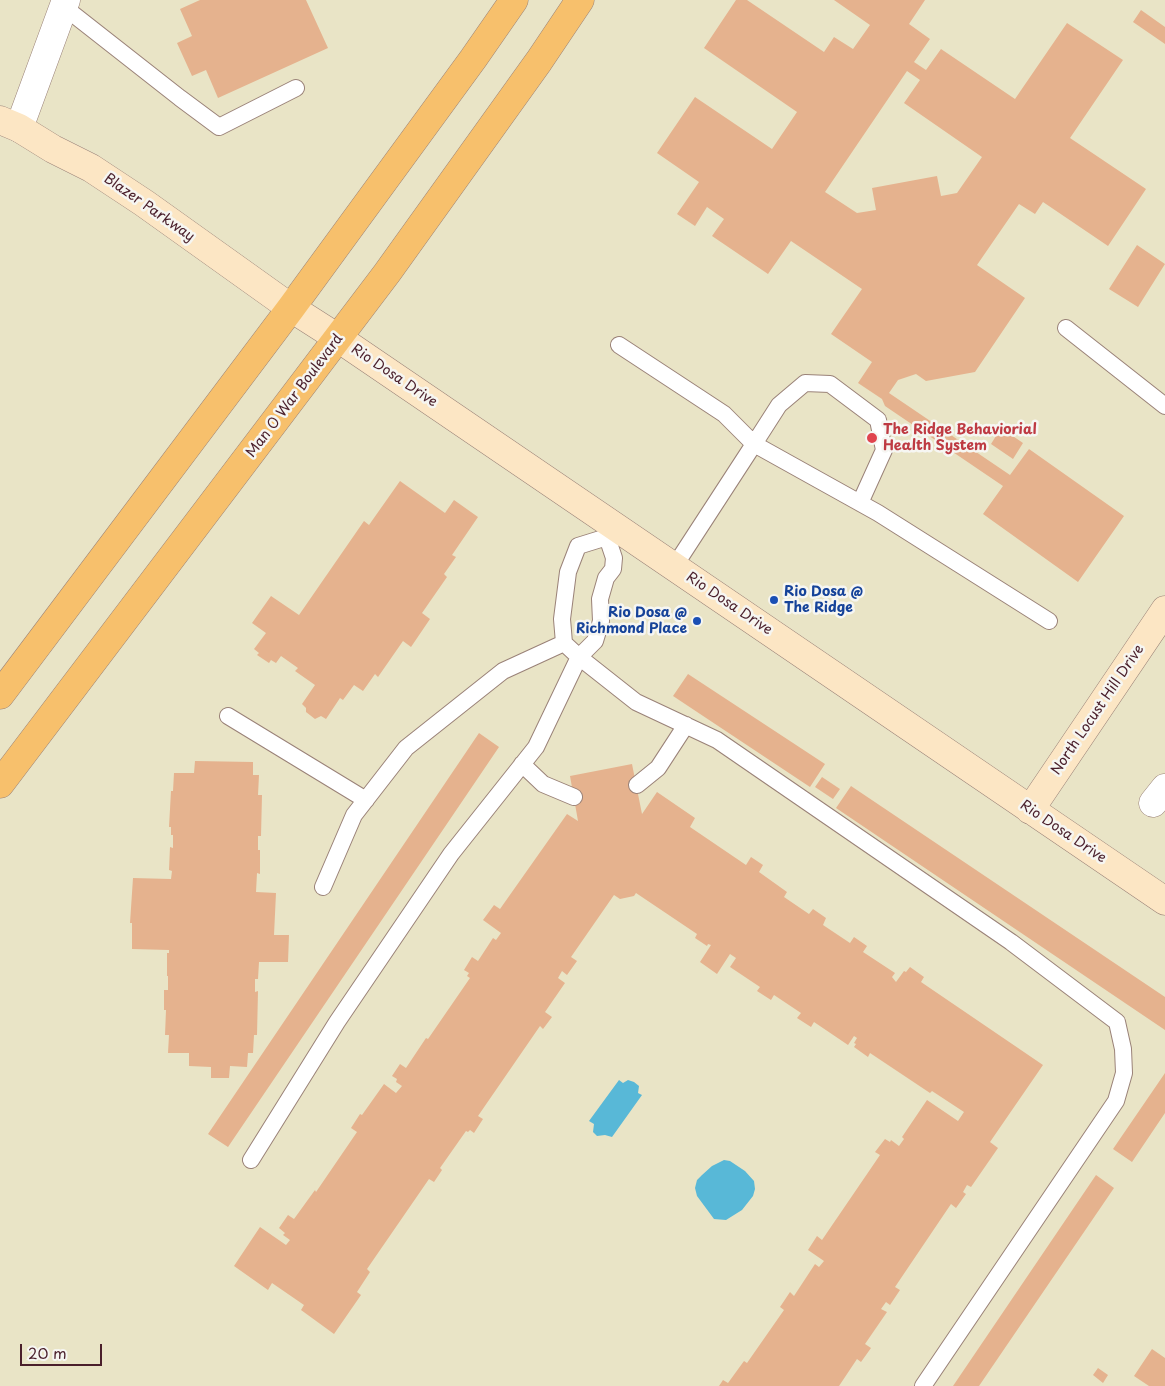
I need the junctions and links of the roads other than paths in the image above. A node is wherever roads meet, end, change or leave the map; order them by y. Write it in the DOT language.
graph roads {
  1 [pos="514,0"];
  2 [pos="580,0"];
  3 [pos="65,3"];
  4 [pos="296,88"];
  5 [pos="10,124"];
  6 [pos="291,308"];
  7 [pos="1066,328"];
  8 [pos="338,338"];
  9 [pos="619,345"];
  10 [pos="1165,406"];
  11 [pos="754,444"];
  12 [pos="860,503"];
  13 [pos="611,532"];
  14 [pos="674,567"];
  15 [pos="1165,610"];
  16 [pos="1049,622"];
  17 [pos="564,642"];
  18 [pos="579,657"];
  19 [pos="0,695"];
  20 [pos="228,716"];
  21 [pos="686,725"];
  22 [pos="522,764"];
  23 [pos="0,784"];
  24 [pos="636,785"];
  25 [pos="574,796"];
  26 [pos="366,800"];
  27 [pos="1030,810"];
  28 [pos="323,887"];
  29 [pos="1165,901"];
  30 [pos="251,1160"];
  31 [pos="923,1386"];
  1 -- 6 [label="main road"];
  2 -- 8 [label="main road, Man O War Boulevard"];
  3 -- 4 [label="lane"];
  3 -- 5 [label="street"];
  5 -- 6 [label="street, Blazer Parkway"];
  6 -- 8 [label="street, Rio Dosa Drive"];
  6 -- 19 [label="main road"];
  7 -- 10 [label="lane"];
  8 -- 13 [label="street, Rio Dosa Drive"];
  8 -- 23 [label="main road, Man O War Boulevard"];
  9 -- 11 [label="lane"];
  11 -- 12 [label="lane"];
  11 -- 12 [label="lane"];
  11 -- 14 [label="lane"];
  12 -- 16 [label="lane"];
  13 -- 14 [label="street, Rio Dosa Drive"];
  13 -- 17 [label="lane"];
  13 -- 18 [label="lane"];
  14 -- 27 [label="street, Rio Dosa Drive"];
  15 -- 27 [label="street, North Locust Hill Drive"];
  17 -- 18 [label="lane"];
  17 -- 26 [label="lane"];
  18 -- 21 [label="lane"];
  18 -- 22 [label="lane"];
  20 -- 26 [label="lane"];
  21 -- 24 [label="lane"];
  21 -- 31 [label="lane"];
  22 -- 25 [label="lane"];
  22 -- 30 [label="lane"];
  26 -- 28 [label="lane"];
  27 -- 29 [label="street, Rio Dosa Drive"];
}
